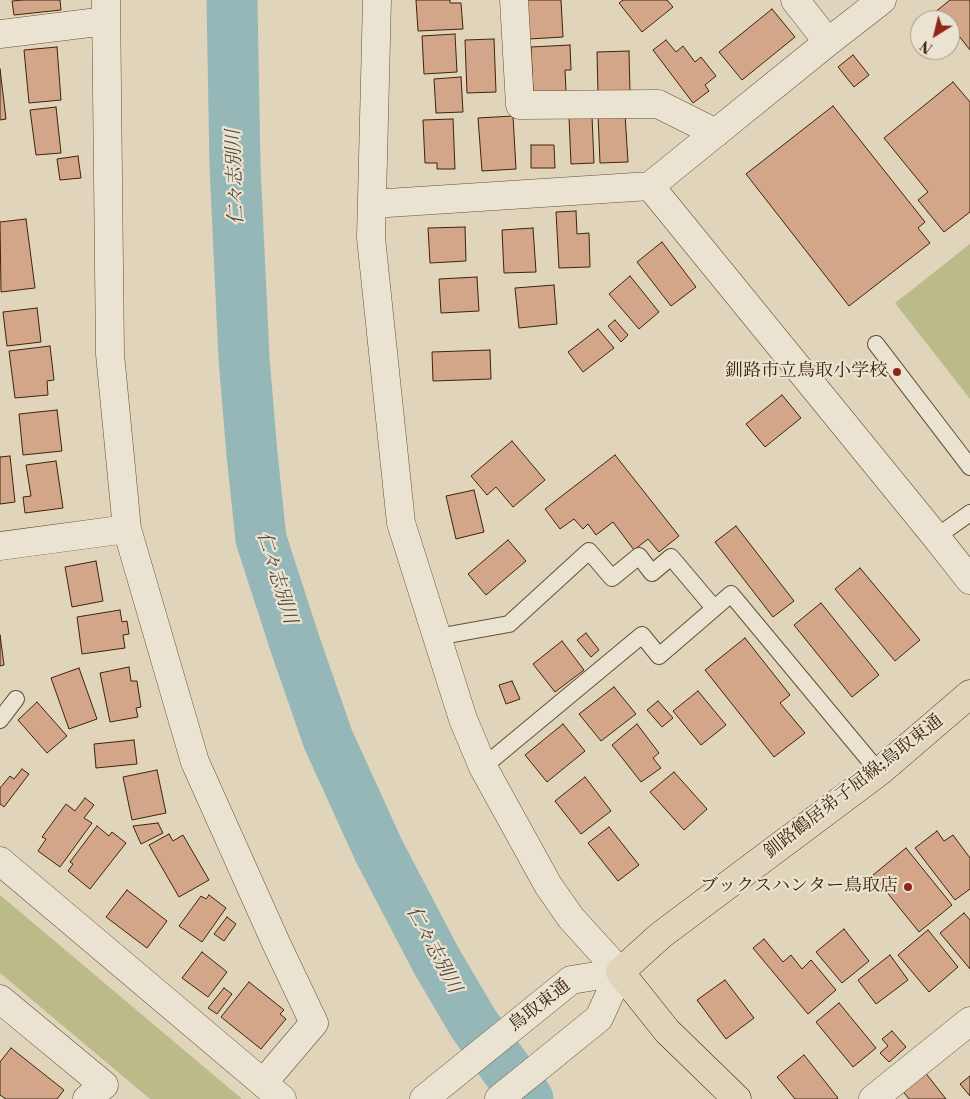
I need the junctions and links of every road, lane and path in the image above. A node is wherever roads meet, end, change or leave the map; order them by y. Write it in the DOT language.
graph roads {
  1 [pos="377,0"];
  2 [pos="514,0"];
  3 [pos="795,0"];
  4 [pos="882,0"];
  5 [pos="106,11"];
  6 [pos="0,34"];
  7 [pos="828,42"];
  8 [pos="716,133"];
  9 [pos="650,186"];
  10 [pos="372,204"];
  11 [pos="876,344"];
  12 [pos="970,467"];
  13 [pos="970,513"];
  14 [pos="127,529"];
  15 [pos="936,537"];
  16 [pos="0,546"];
  17 [pos="970,580"];
  18 [pos="714,608"];
  19 [pos="437,637"];
  20 [pos="970,694"];
  21 [pos="16,699"];
  22 [pos="0,720"];
  23 [pos="484,767"];
  24 [pos="879,772"];
  25 [pos="0,861"];
  26 [pos="620,972"];
  27 [pos="0,999"];
  28 [pos="970,1021"];
  29 [pos="272,1091"];
  30 [pos="87,1099"];
  31 [pos="424,1099"];
  32 [pos="500,1099"];
  33 [pos="737,1099"];
  34 [pos="873,1099"];
  1 -- 10 [label="street"];
  2 -- 8 [label="street"];
  3 -- 7 [label="street"];
  4 -- 7 [label="street"];
  5 -- 6 [label="street"];
  5 -- 14 [label="street"];
  7 -- 8 [label="street"];
  8 -- 9 [label="street"];
  9 -- 10 [label="street"];
  9 -- 15 [label="street"];
  10 -- 19 [label="street"];
  11 -- 12 [label="lane"];
  13 -- 15 [label="lane"];
  14 -- 16 [label="street"];
  14 -- 29 [label="street"];
  15 -- 17 [label="street"];
  18 -- 19 [label="lane"];
  18 -- 23 [label="lane"];
  18 -- 24 [label="lane"];
  19 -- 23 [label="street"];
  20 -- 24 [label="main road, 釧路鶴居弟子屈線;鳥取東通"];
  21 -- 22 [label="lane"];
  23 -- 26 [label="street"];
  24 -- 26 [label="main road, 釧路鶴居弟子屈線;鳥取東通"];
  25 -- 29 [label="street"];
  26 -- 31 [label="street, 鳥取東通"];
  26 -- 32 [label="street"];
  26 -- 33 [label="main road"];
  27 -- 30 [label="street"];
  28 -- 34 [label="street"];
}
